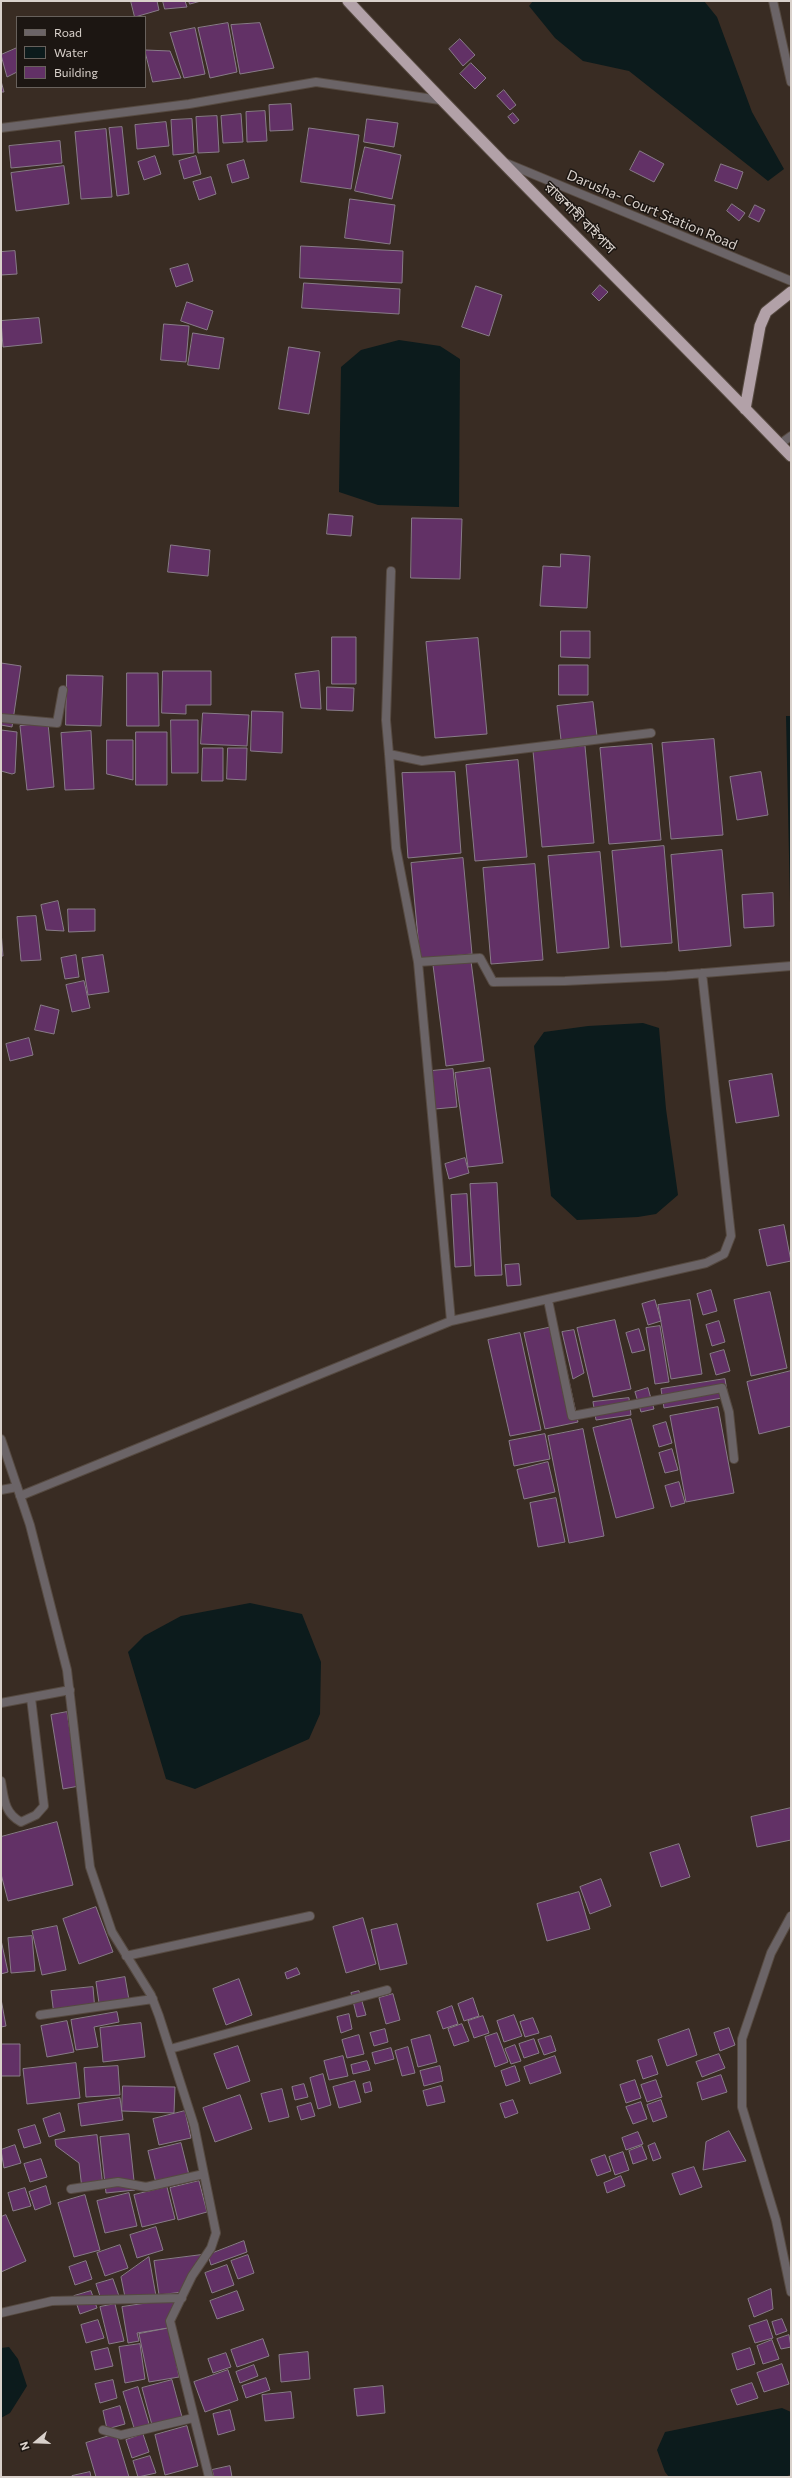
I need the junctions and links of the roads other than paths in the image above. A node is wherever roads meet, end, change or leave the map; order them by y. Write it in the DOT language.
graph roads {
  1 [pos="348,1"];
  2 [pos="773,1"];
  3 [pos="791,82"];
  4 [pos="440,100"];
  5 [pos="1,128"];
  6 [pos="504,162"];
  7 [pos="791,281"];
  8 [pos="791,292"];
  9 [pos="745,409"];
  10 [pos="791,436"];
  11 [pos="780,444"];
  12 [pos="791,456"];
  13 [pos="391,571"];
  14 [pos="63,690"];
  15 [pos="1,718"];
  16 [pos="651,733"];
  17 [pos="389,754"];
  18 [pos="418,962"];
  19 [pos="791,966"];
  20 [pos="702,973"];
  21 [pos="548,1300"];
  22 [pos="451,1321"];
  23 [pos="1,1438"];
  24 [pos="734,1459"];
  25 [pos="17,1487"];
  26 [pos="1,1490"];
  27 [pos="20,1496"];
  28 [pos="70,1690"];
  29 [pos="31,1698"];
  30 [pos="1,1703"];
  31 [pos="1,1781"];
  32 [pos="310,1916"];
  33 [pos="791,1916"];
  34 [pos="126,1956"];
  35 [pos="387,1990"];
  36 [pos="152,1999"];
  37 [pos="40,2015"];
  38 [pos="170,2049"];
  39 [pos="204,2174"];
  40 [pos="71,2189"];
  41 [pos="791,2292"];
  42 [pos="182,2298"];
  43 [pos="1,2313"];
  44 [pos="193,2418"];
  45 [pos="103,2430"];
  46 [pos="209,2477"];
  1 -- 4 [label="highway, রাজশাহী বাইপাস"];
  2 -- 3 [label="street"];
  4 -- 5 [label="street"];
  4 -- 6 [label="highway, রাজশাহী বাইপাস"];
  6 -- 7 [label="street, Darusha- Court Station Road"];
  6 -- 9 [label="highway, রাজশাহী বাইপাস"];
  8 -- 9 [label="highway"];
  9 -- 11 [label="highway, রাজশাহী বাইপাস"];
  10 -- 11 [label="street"];
  11 -- 12 [label="highway, রাজশাহী বাইপাস"];
  13 -- 17 [label="street"];
  14 -- 15 [label="street"];
  16 -- 17 [label="street"];
  17 -- 18 [label="street"];
  18 -- 20 [label="street"];
  18 -- 22 [label="street"];
  19 -- 20 [label="street"];
  20 -- 21 [label="street"];
  21 -- 22 [label="street"];
  21 -- 24 [label="street"];
  22 -- 27 [label="street"];
  23 -- 25 [label="street"];
  25 -- 26 [label="street"];
  25 -- 27 [label="street"];
  27 -- 28 [label="street"];
  28 -- 29 [label="street"];
  28 -- 34 [label="street"];
  29 -- 30 [label="street"];
  29 -- 31 [label="street"];
  32 -- 34 [label="street"];
  33 -- 41 [label="street"];
  34 -- 36 [label="street"];
  35 -- 38 [label="street"];
  36 -- 37 [label="street"];
  36 -- 38 [label="street"];
  38 -- 39 [label="street"];
  39 -- 40 [label="street"];
  39 -- 42 [label="street"];
  42 -- 43 [label="street"];
  42 -- 44 [label="street"];
  44 -- 45 [label="street"];
  44 -- 46 [label="street"];
}
